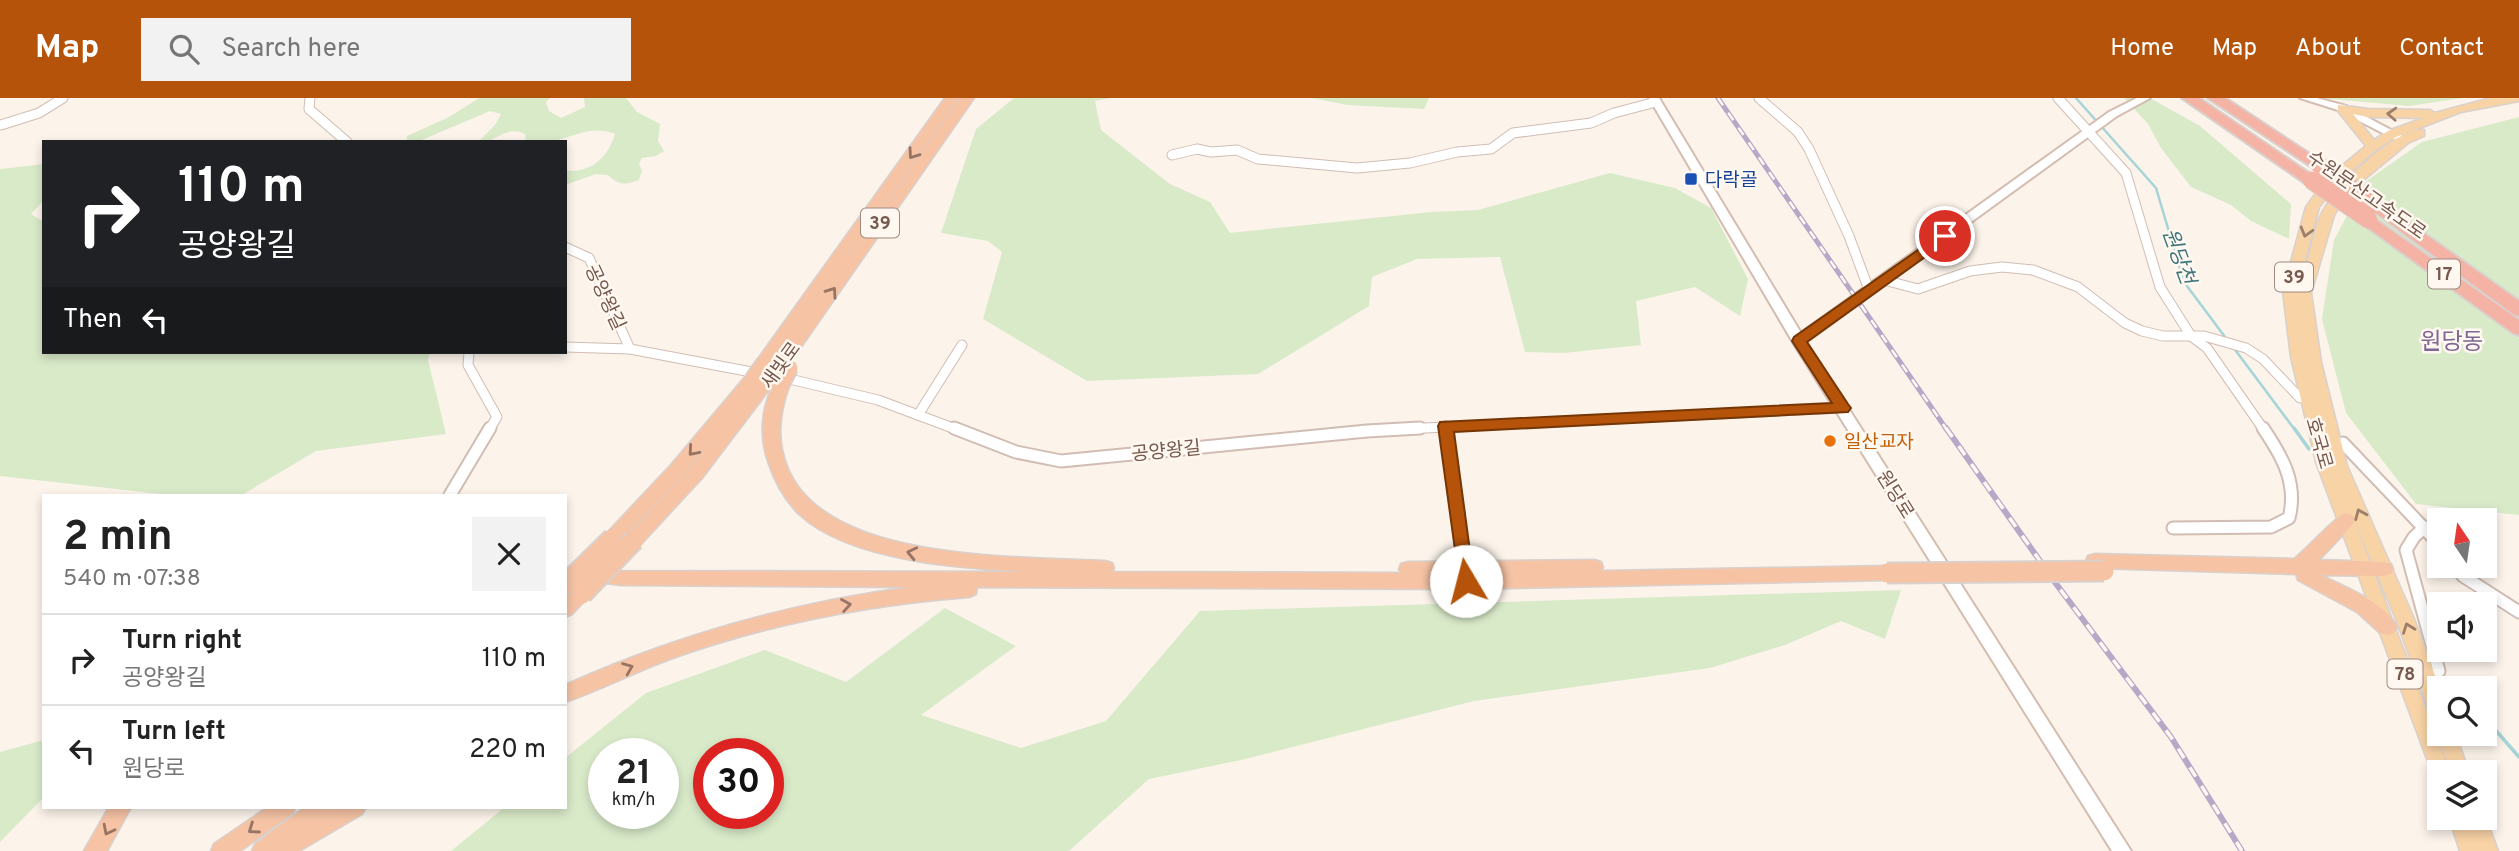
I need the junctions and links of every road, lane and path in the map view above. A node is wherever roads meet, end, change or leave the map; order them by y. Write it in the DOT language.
graph roads {
  1 [pos="63,98"];
  2 [pos="310,98"];
  3 [pos="952,98"];
  4 [pos="967,98"];
  5 [pos="1759,98"];
  6 [pos="2058,98"];
  7 [pos="2145,98"];
  8 [pos="2305,98"];
  9 [pos="2516,98"];
  10 [pos="2217,99"];
  11 [pos="1655,100"];
  12 [pos="2192,100"];
  13 [pos="2519,104"];
  14 [pos="2342,108"];
  15 [pos="2443,114"];
  16 [pos="1,125"];
  17 [pos="2090,131"];
  18 [pos="2398,137"];
  19 [pos="345,140"];
  20 [pos="2373,146"];
  21 [pos="1171,155"];
  22 [pos="2316,173"];
  23 [pos="2373,212"];
  24 [pos="2404,223"];
  25 [pos="2390,235"];
  26 [pos="567,248"];
  27 [pos="1884,280"];
  28 [pos="1869,290"];
  29 [pos="2519,297"];
  30 [pos="2519,310"];
  31 [pos="2519,329"];
  32 [pos="2191,336"];
  33 [pos="1799,341"];
  34 [pos="962,345"];
  35 [pos="2519,345"];
  36 [pos="567,347"];
  37 [pos="631,349"];
  38 [pos="469,354"];
  39 [pos="778,365"];
  40 [pos="766,383"];
  41 [pos="2300,398"];
  42 [pos="1843,408"];
  43 [pos="918,415"];
  44 [pos="1446,426"];
  45 [pos="2343,443"];
  46 [pos="451,494"];
  47 [pos="2346,520"];
  48 [pos="2426,527"];
  49 [pos="2172,528"];
  50 [pos="567,565"];
  51 [pos="2302,570"];
  52 [pos="567,573"];
  53 [pos="2376,573"];
  54 [pos="1151,575"];
  55 [pos="1465,575"];
  56 [pos="2466,578"];
  57 [pos="574,589"];
  58 [pos="2519,612"];
  59 [pos="2387,627"];
  60 [pos="2432,676"];
  61 [pos="2427,680"];
  62 [pos="567,693"];
  63 [pos="2437,760"];
  64 [pos="119,809"];
  65 [pos="282,809"];
  66 [pos="318,809"];
  67 [pos="352,809"];
  68 [pos="2463,830"];
  69 [pos="2481,830"];
  70 [pos="94,851"];
  71 [pos="222,851"];
  72 [pos="263,851"];
  73 [pos="279,851"];
  74 [pos="2122,851"];
  75 [pos="2470,851"];
  76 [pos="2488,851"];
  1 -- 16 [label="street"];
  2 -- 19 [label="street"];
  3 -- 39 [label="highway, 새빛로 / 39, one-way"];
  39 -- 4 [label="highway, 새빛로 / 39, one-way"];
  5 -- 28 [label="street"];
  6 -- 17 [label="street"];
  7 -- 17 [label="main road"];
  8 -- 14 [label="main road"];
  9 -- 15 [label="main road, 호국로 / 39"];
  10 -- 22 [label="highway, 수원문산고속도로 / 17"];
  11 -- 21 [label="street"];
  11 -- 33 [label="main road, 원당로"];
  12 -- 22 [label="highway, 수원문산고속도로 / 17"];
  13 -- 18 [label="main road, 호국로 / 39"];
  15 -- 14 [label="main road, one-way"];
  14 -- 18 [label="main road"];
  14 -- 20 [label="main road"];
  15 -- 18 [label="main road, 호국로 / 39"];
  17 -- 27 [label="main road"];
  17 -- 32 [label="street"];
  18 -- 20 [label="main road, 호국로 / 39"];
  53 -- 18 [label="main road, 호국로 / 39, one-way"];
  20 -- 47 [label="main road, 호국로 / 39, one-way"];
  22 -- 23 [label="highway, 수원문산고속도로 / 17, bridge"];
  23 -- 24 [label="highway, 수원문산고속도로 / 17"];
  23 -- 25 [label="highway, 수원문산고속도로 / 17"];
  24 -- 29 [label="highway"];
  24 -- 30 [label="highway, 수원문산고속도로 / 17"];
  25 -- 31 [label="highway, 수원문산고속도로 / 17"];
  25 -- 35 [label="highway"];
  26 -- 37 [label="street, 공양왕길"];
  27 -- 28 [label="main road"];
  27 -- 32 [label="street"];
  28 -- 33 [label="main road"];
  32 -- 41 [label="street"];
  32 -- 49 [label="street"];
  33 -- 42 [label="main road, 원당로"];
  34 -- 43 [label="street"];
  36 -- 37 [label="street"];
  37 -- 43 [label="street, 공양왕길"];
  38 -- 46 [label="street"];
  39 -- 40 [label="highway, bridge"];
  39 -- 40 [label="highway, 새빛로 / 39, bridge"];
  54 -- 40 [label="highway, one-way"];
  40 -- 57 [label="highway, 새빛로 / 39, one-way, bridge"];
  40 -- 57 [label="highway, 새빛로 / 39, bridge"];
  42 -- 44 [label="street, 공양왕길"];
  42 -- 74 [label="main road, 원당로"];
  43 -- 44 [label="street, 공양왕길"];
  44 -- 55 [label="street"];
  45 -- 48 [label="street"];
  47 -- 51 [label="highway"];
  47 -- 53 [label="main road, 호국로 / 39"];
  48 -- 60 [label="street"];
  50 -- 54 [label="highway"];
  51 -- 53 [label="highway"];
  51 -- 55 [label="highway, bridge"];
  51 -- 59 [label="highway"];
  52 -- 54 [label="highway"];
  53 -- 59 [label="main road, 호국로 / 78"];
  61 -- 53 [label="main road, 호국로 / 78, one-way"];
  54 -- 55 [label="highway"];
  62 -- 54 [label="highway, one-way"];
  56 -- 58 [label="street"];
  59 -- 63 [label="main road, 호국로 / 78"];
  64 -- 70 [label="highway, one-way"];
  65 -- 71 [label="highway, one-way"];
  66 -- 72 [label="highway"];
  67 -- 73 [label="highway"];
  68 -- 75 [label="main road"];
  69 -- 76 [label="main road"];
}
